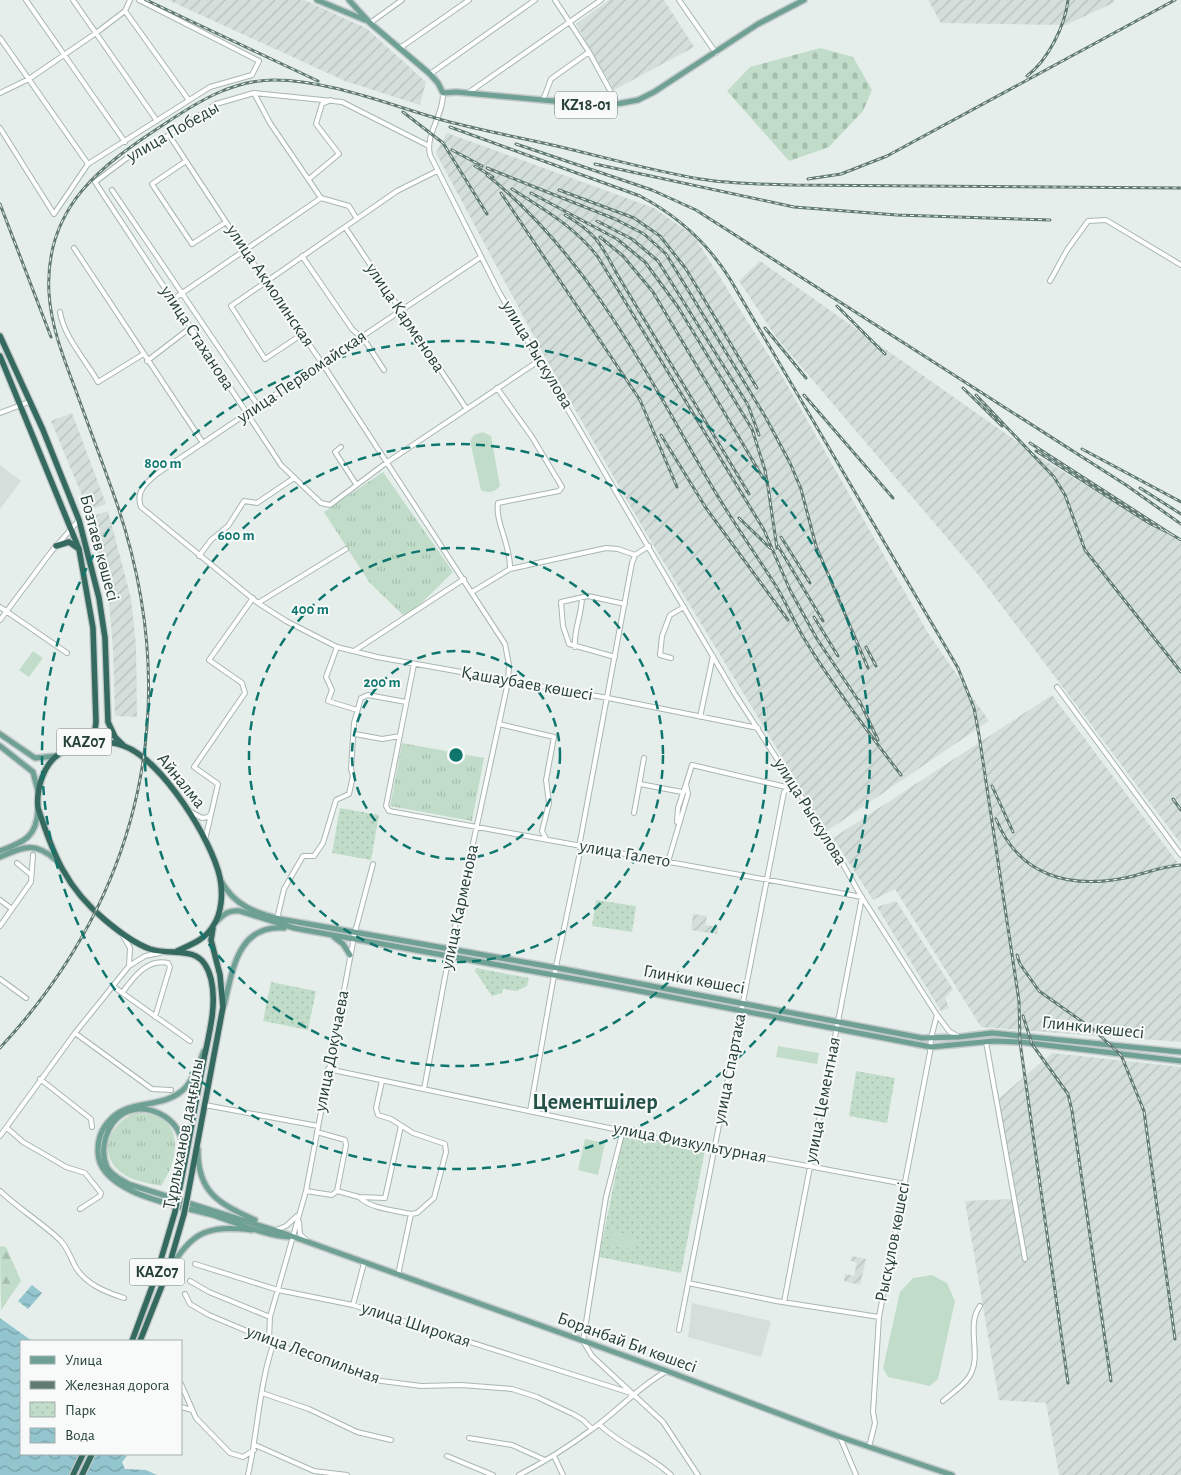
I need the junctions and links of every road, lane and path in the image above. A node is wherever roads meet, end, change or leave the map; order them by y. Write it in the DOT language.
graph roads {
  1 [pos="26,0"];
  2 [pos="73,0"];
  3 [pos="139,0"];
  4 [pos="317,0"];
  5 [pos="324,0"];
  6 [pos="349,0"];
  7 [pos="402,0"];
  8 [pos="469,0"];
  9 [pos="535,0"];
  10 [pos="555,0"];
  11 [pos="601,0"];
  12 [pos="679,0"];
  13 [pos="804,0"];
  14 [pos="128,1"];
  15 [pos="341,10"];
  16 [pos="124,11"];
  17 [pos="570,22"];
  18 [pos="370,23"];
  19 [pos="96,33"];
  20 [pos="0,38"];
  21 [pos="400,48"];
  22 [pos="589,52"];
  23 [pos="716,53"];
  24 [pos="64,54"];
  25 [pos="430,74"];
  26 [pos="29,79"];
  27 [pos="0,93"];
  28 [pos="254,93"];
  29 [pos="443,93"];
  30 [pos="468,93"];
  31 [pos="188,99"];
  32 [pos="331,100"];
  33 [pos="543,100"];
  34 [pos="618,105"];
  35 [pos="157,121"];
  36 [pos="0,128"];
  37 [pos="169,135"];
  38 [pos="125,142"];
  39 [pos="429,146"];
  40 [pos="186,161"];
  41 [pos="88,164"];
  42 [pos="437,171"];
  43 [pos="309,179"];
  44 [pos="96,185"];
  45 [pos="112,190"];
  46 [pos="321,198"];
  47 [pos="357,219"];
  48 [pos="226,222"];
  49 [pos="345,227"];
  50 [pos="74,248"];
  51 [pos="245,251"];
  52 [pos="302,256"];
  53 [pos="481,257"];
  54 [pos="1181,265"];
  55 [pos="266,281"];
  56 [pos="1050,281"];
  57 [pos="183,293"];
  58 [pos="172,300"];
  59 [pos="60,312"];
  60 [pos="402,312"];
  61 [pos="190,328"];
  62 [pos="301,335"];
  63 [pos="0,336"];
  64 [pos="361,338"];
  65 [pos="142,355"];
  66 [pos="0,356"];
  67 [pos="540,360"];
  68 [pos="146,361"];
  69 [pos="322,363"];
  70 [pos="384,370"];
  71 [pos="497,388"];
  72 [pos="29,402"];
  73 [pos="21,405"];
  74 [pos="259,407"];
  75 [pos="466,408"];
  76 [pos="0,414"];
  77 [pos="247,414"];
  78 [pos="203,443"];
  79 [pos="341,447"];
  80 [pos="386,463"];
  81 [pos="294,478"];
  82 [pos="356,484"];
  83 [pos="141,507"];
  84 [pos="80,520"];
  85 [pos="71,527"];
  86 [pos="56,546"];
  87 [pos="648,546"];
  88 [pos="346,548"];
  89 [pos="79,549"];
  90 [pos="199,556"];
  91 [pos="634,557"];
  92 [pos="510,569"];
  93 [pos="464,580"];
  94 [pos="472,592"];
  95 [pos="582,597"];
  96 [pos="253,598"];
  97 [pos="258,603"];
  98 [pos="625,604"];
  99 [pos="0,607"];
  100 [pos="684,607"];
  101 [pos="6,612"];
  102 [pos="0,620"];
  103 [pos="337,647"];
  104 [pos="575,647"];
  105 [pos="354,651"];
  106 [pos="66,653"];
  107 [pos="713,656"];
  108 [pos="615,657"];
  109 [pos="671,658"];
  110 [pos="414,664"];
  111 [pos="508,682"];
  112 [pos="1057,687"];
  113 [pos="608,698"];
  114 [pos="406,702"];
  115 [pos="357,710"];
  116 [pos="700,717"];
  117 [pos="499,724"];
  118 [pos="758,728"];
  119 [pos="0,734"];
  120 [pos="355,734"];
  121 [pos="400,736"];
  122 [pos="84,742"];
  123 [pos="0,746"];
  124 [pos="125,746"];
  125 [pos="57,756"];
  126 [pos="644,758"];
  127 [pos="794,783"];
  128 [pos="640,784"];
  129 [pos="686,784"];
  130 [pos="786,787"];
  131 [pos="38,791"];
  132 [pos="682,792"];
  133 [pos="38,808"];
  134 [pos="187,809"];
  135 [pos="212,812"];
  136 [pos="634,812"];
  137 [pos="477,826"];
  138 [pos="677,827"];
  139 [pos="205,840"];
  140 [pos="546,840"];
  141 [pos="579,847"];
  142 [pos="0,851"];
  143 [pos="33,854"];
  144 [pos="1181,855"];
  145 [pos="0,857"];
  146 [pos="579,857"];
  147 [pos="56,860"];
  148 [pos="668,862"];
  149 [pos="17,863"];
  150 [pos="373,864"];
  151 [pos="30,874"];
  152 [pos="220,879"];
  153 [pos="766,880"];
  154 [pos="862,897"];
  155 [pos="0,900"];
  156 [pos="12,909"];
  157 [pos="277,918"];
  158 [pos="214,925"];
  159 [pos="0,926"];
  160 [pos="294,928"];
  161 [pos="121,932"];
  162 [pos="355,932"];
  163 [pos="332,935"];
  164 [pos="353,938"];
  165 [pos="451,949"];
  166 [pos="176,951"];
  167 [pos="165,953"];
  168 [pos="350,955"];
  169 [pos="449,957"];
  170 [pos="129,966"];
  171 [pos="556,968"];
  172 [pos="554,976"];
  173 [pos="0,979"];
  174 [pos="114,987"];
  175 [pos="122,993"];
  176 [pos="26,998"];
  177 [pos="743,1003"];
  178 [pos="223,1007"];
  179 [pos="741,1010"];
  180 [pos="937,1015"];
  181 [pos="155,1017"];
  182 [pos="837,1025"];
  183 [pos="75,1033"];
  184 [pos="996,1033"];
  185 [pos="959,1037"];
  186 [pos="931,1038"];
  187 [pos="997,1041"];
  188 [pos="190,1042"];
  189 [pos="986,1042"];
  190 [pos="206,1046"];
  191 [pos="931,1047"];
  192 [pos="1161,1050"];
  193 [pos="1181,1052"];
  194 [pos="1161,1059"];
  195 [pos="1181,1061"];
  196 [pos="328,1069"];
  197 [pos="40,1079"];
  198 [pos="382,1081"];
  199 [pos="424,1089"];
  200 [pos="171,1090"];
  201 [pos="205,1105"];
  202 [pos="129,1109"];
  203 [pos="530,1111"];
  204 [pos="318,1126"];
  205 [pos="401,1126"];
  206 [pos="92,1127"];
  207 [pos="7,1128"];
  208 [pos="623,1130"];
  209 [pos="317,1132"];
  210 [pos="0,1136"];
  211 [pos="199,1136"];
  212 [pos="715,1148"];
  213 [pos="810,1166"];
  214 [pos="184,1169"];
  215 [pos="905,1184"];
  216 [pos="0,1191"];
  217 [pos="306,1191"];
  218 [pos="337,1191"];
  219 [pos="359,1197"];
  220 [pos="80,1208"];
  221 [pos="300,1212"];
  222 [pos="411,1214"];
  223 [pos="263,1228"];
  224 [pos="276,1230"];
  225 [pos="292,1238"];
  226 [pos="312,1245"];
  227 [pos="1025,1259"];
  228 [pos="364,1263"];
  229 [pos="195,1264"];
  230 [pos="168,1272"];
  231 [pos="398,1275"];
  232 [pos="190,1281"];
  233 [pos="688,1283"];
  234 [pos="278,1290"];
  235 [pos="186,1294"];
  236 [pos="124,1298"];
  237 [pos="784,1302"];
  238 [pos="353,1305"];
  239 [pos="980,1306"];
  240 [pos="270,1317"];
  241 [pos="879,1318"];
  242 [pos="678,1330"];
  243 [pos="269,1338"];
  244 [pos="132,1340"];
  245 [pos="140,1340"];
  246 [pos="583,1341"];
  247 [pos="274,1342"];
  248 [pos="667,1370"];
  249 [pos="182,1386"];
  250 [pos="262,1393"];
  251 [pos="634,1394"];
  252 [pos="944,1401"];
  253 [pos="182,1407"];
  254 [pos="192,1410"];
  255 [pos="599,1424"];
  256 [pos="592,1429"];
  257 [pos="840,1437"];
  258 [pos="469,1438"];
  259 [pos="391,1440"];
  260 [pos="255,1445"];
  261 [pos="868,1447"];
  262 [pos="254,1450"];
  263 [pos="83,1455"];
  264 [pos="92,1455"];
  265 [pos="447,1456"];
  266 [pos="554,1456"];
  267 [pos="545,1460"];
  268 [pos="314,1470"];
  269 [pos="73,1475"];
  270 [pos="82,1475"];
  271 [pos="248,1475"];
  272 [pos="317,1475"];
  273 [pos="347,1475"];
  274 [pos="493,1475"];
  275 [pos="519,1475"];
  276 [pos="563,1475"];
  277 [pos="672,1475"];
  278 [pos="698,1475"];
  279 [pos="856,1475"];
  280 [pos="952,1475"];
  1 -- 24 [label="street"];
  2 -- 19 [label="street"];
  3 -- 31 [label="street, улица Победы"];
  4 -- 15 [label="main road"];
  5 -- 15 [label="main road"];
  6 -- 18 [label="main road"];
  7 -- 18 [label="street"];
  8 -- 21 [label="street"];
  9 -- 25 [label="street"];
  10 -- 17 [label="street"];
  11 -- 17 [label="street"];
  12 -- 23 [label="street"];
  13 -- 23 [label="main road, KZ18-01"];
  14 -- 16 [label="street"];
  15 -- 18 [label="main road"];
  16 -- 19 [label="street"];
  16 -- 31 [label="street"];
  17 -- 22 [label="street"];
  17 -- 30 [label="street"];
  18 -- 21 [label="main road"];
  19 -- 24 [label="street"];
  19 -- 35 [label="street"];
  20 -- 26 [label="street"];
  21 -- 25 [label="main road"];
  22 -- 33 [label="street"];
  22 -- 34 [label="street"];
  23 -- 34 [label="main road, KZ18-01"];
  24 -- 26 [label="street"];
  24 -- 38 [label="street"];
  25 -- 29 [label="main road"];
  26 -- 27 [label="street"];
  26 -- 41 [label="street"];
  28 -- 32 [label="street, улица Победы"];
  28 -- 37 [label="street, улица Победы"];
  28 -- 43 [label="street"];
  29 -- 30 [label="main road, KZ18-01"];
  29 -- 39 [label="street"];
  30 -- 33 [label="main road, KZ18-01"];
  31 -- 35 [label="street, улица Победы"];
  32 -- 39 [label="street, улица Победы"];
  32 -- 43 [label="street"];
  33 -- 34 [label="main road, KZ18-01"];
  35 -- 38 [label="street, улица Победы"];
  36 -- 41 [label="street, улица Победы"];
  37 -- 40 [label="street, улица Акмолинская"];
  37 -- 44 [label="street, улица Победы"];
  38 -- 41 [label="street, улица Победы"];
  39 -- 42 [label="street, улица Рыскулова"];
  40 -- 48 [label="street, улица Акмолинская"];
  40 -- 48 [label="street"];
  42 -- 47 [label="street"];
  42 -- 53 [label="street, улица Рыскулова"];
  43 -- 46 [label="street"];
  44 -- 58 [label="street, улица Стаханова"];
  45 -- 57 [label="street"];
  46 -- 47 [label="street"];
  46 -- 51 [label="street"];
  47 -- 49 [label="street"];
  48 -- 51 [label="street, улица Акмолинская"];
  49 -- 52 [label="street"];
  49 -- 60 [label="street, улица Карменова"];
  50 -- 65 [label="street"];
  51 -- 55 [label="street, улица Акмолинская"];
  51 -- 57 [label="street"];
  52 -- 55 [label="street"];
  52 -- 64 [label="street"];
  53 -- 60 [label="street, улица Первомайская"];
  53 -- 67 [label="street, улица Рыскулова"];
  54 -- 56 [label="street"];
  55 -- 62 [label="street, улица Акмолинская"];
  55 -- 62 [label="street"];
  57 -- 58 [label="street"];
  57 -- 74 [label="street"];
  58 -- 61 [label="street, улица Стаханова"];
  59 -- 65 [label="street"];
  60 -- 64 [label="street, улица Первомайская"];
  60 -- 75 [label="street, улица Карменова"];
  61 -- 68 [label="street"];
  61 -- 77 [label="street, улица Стаханова"];
  62 -- 69 [label="street, улица Акмолинская"];
  63 -- 72 [label="highway, Бозтаев көшесі / KAZ07"];
  64 -- 69 [label="street, улица Первомайская"];
  64 -- 70 [label="street"];
  65 -- 68 [label="street"];
  66 -- 73 [label="highway, Бозтаев көшесі / KAZ07"];
  67 -- 71 [label="street"];
  67 -- 87 [label="street, улица Рыскулова"];
  68 -- 78 [label="street"];
  69 -- 74 [label="street, улица Первомайская"];
  69 -- 80 [label="street, улица Акмолинская"];
  71 -- 75 [label="street"];
  71 -- 92 [label="street"];
  72 -- 73 [label="street"];
  72 -- 84 [label="highway, Бозтаев көшесі / KAZ07"];
  73 -- 76 [label="street"];
  73 -- 85 [label="highway, Бозтаев көшесі / KAZ07"];
  74 -- 77 [label="street, улица Первомайская"];
  75 -- 80 [label="street"];
  77 -- 78 [label="street, улица Первомайская"];
  77 -- 81 [label="street, улица Стаханова"];
  78 -- 83 [label="street, улица Первомайская"];
  79 -- 82 [label="street"];
  80 -- 82 [label="street"];
  80 -- 93 [label="street, улица Карменова"];
  81 -- 82 [label="street, улица Стаханова"];
  81 -- 90 [label="street"];
  83 -- 90 [label="street, Қашаубаев көшесі"];
  84 -- 85 [label="street"];
  84 -- 124 [label="highway, Бозтаев көшесі / KAZ07"];
  85 -- 86 [label="street"];
  85 -- 89 [label="highway, Бозтаев көшесі / KAZ07"];
  86 -- 89 [label="highway"];
  86 -- 101 [label="street"];
  87 -- 91 [label="street"];
  87 -- 100 [label="street, улица Рыскулова"];
  88 -- 97 [label="street"];
  89 -- 122 [label="highway, Бозтаев көшесі / KAZ07"];
  90 -- 96 [label="street, Қашаубаев көшесі"];
  91 -- 92 [label="street"];
  91 -- 98 [label="street"];
  92 -- 94 [label="street"];
  93 -- 94 [label="street, улица Карменова"];
  93 -- 105 [label="street"];
  94 -- 111 [label="street, улица Карменова"];
  95 -- 98 [label="street"];
  95 -- 104 [label="street"];
  95 -- 104 [label="street"];
  96 -- 97 [label="street, Қашаубаев көшесі"];
  96 -- 135 [label="street"];
  97 -- 103 [label="street, Қашаубаев көшесі"];
  98 -- 108 [label="street"];
  99 -- 101 [label="street"];
  100 -- 107 [label="street, улица Рыскулова"];
  100 -- 109 [label="street"];
  101 -- 102 [label="street"];
  101 -- 106 [label="street"];
  103 -- 105 [label="street, Қашаубаев көшесі"];
  103 -- 115 [label="street"];
  104 -- 108 [label="street"];
  105 -- 110 [label="street, Қашаубаев көшесі"];
  107 -- 116 [label="street"];
  107 -- 118 [label="street, улица Рыскулова"];
  108 -- 113 [label="street"];
  110 -- 111 [label="street, Қашаубаев көшесі"];
  110 -- 114 [label="street"];
  111 -- 113 [label="street, Қашаубаев көшесі"];
  111 -- 117 [label="street, улица Карменова"];
  112 -- 144 [label="street"];
  113 -- 116 [label="street, Қашаубаев көшесі"];
  113 -- 141 [label="street"];
  114 -- 115 [label="street"];
  114 -- 121 [label="street"];
  115 -- 120 [label="street"];
  116 -- 118 [label="street, Қашаубаев көшесі"];
  117 -- 137 [label="street, улица Карменова"];
  117 -- 140 [label="street"];
  118 -- 127 [label="street, улица Рыскулова"];
  119 -- 125 [label="main road"];
  120 -- 121 [label="street"];
  120 -- 157 [label="street"];
  121 -- 137 [label="street, улица Галето"];
  122 -- 124 [label="highway, Айналма / KAZ07"];
  122 -- 125 [label="highway, Айналма / KAZ07"];
  123 -- 131 [label="main road"];
  124 -- 134 [label="highway, Айналма / KAZ07"];
  125 -- 131 [label="highway, Айналма / KAZ07"];
  126 -- 128 [label="street"];
  127 -- 130 [label="street"];
  127 -- 154 [label="street, улица Рыскулова"];
  128 -- 132 [label="street"];
  128 -- 136 [label="street"];
  129 -- 130 [label="street"];
  129 -- 132 [label="street"];
  129 -- 138 [label="street"];
  130 -- 153 [label="street, улица Спартака"];
  131 -- 133 [label="highway, Айналма / KAZ07"];
  132 -- 138 [label="street"];
  133 -- 142 [label="main road"];
  133 -- 147 [label="highway, Айналма / KAZ07"];
  134 -- 135 [label="street"];
  134 -- 139 [label="highway, Айналма / KAZ07"];
  135 -- 139 [label="street"];
  137 -- 140 [label="street, улица Галето"];
  137 -- 165 [label="street, улица Карменова"];
  138 -- 148 [label="street"];
  139 -- 152 [label="highway, Айналма / KAZ07"];
  140 -- 141 [label="street, улица Галето"];
  141 -- 148 [label="street, улица Галето"];
  143 -- 151 [label="street"];
  145 -- 147 [label="main road"];
  146 -- 171 [label="street"];
  147 -- 161 [label="highway, Айналма / KAZ07"];
  148 -- 153 [label="street, улица Галето"];
  149 -- 151 [label="street"];
  150 -- 162 [label="street, улица Докучаева"];
  151 -- 156 [label="street"];
  152 -- 157 [label="main road, Глинки көшесі"];
  152 -- 158 [label="highway, Айналма / KAZ07"];
  153 -- 154 [label="street, улица Галето"];
  153 -- 177 [label="street, улица Спартака"];
  154 -- 180 [label="street, улица Рыскулова"];
  154 -- 182 [label="street, улица Цементная"];
  155 -- 156 [label="street"];
  156 -- 159 [label="street"];
  157 -- 162 [label="main road, Глинки көшесі"];
  158 -- 160 [label="main road, Глинки көшесі"];
  158 -- 166 [label="highway, Айналма / KAZ07"];
  158 -- 178 [label="highway, Тұрлыханов даңғылы / KAZ07"];
  160 -- 163 [label="main road, Глинки көшесі"];
  160 -- 178 [label="main road"];
  161 -- 167 [label="highway, Айналма / KAZ07"];
  161 -- 170 [label="street"];
  162 -- 164 [label="street, улица Докучаева"];
  162 -- 165 [label="main road, Глинки көшесі"];
  163 -- 164 [label="main road, Глинки көшесі"];
  163 -- 168 [label="main road"];
  164 -- 168 [label="street, улица Докучаева"];
  164 -- 169 [label="main road, Глинки көшесі"];
  165 -- 169 [label="street, улица Карменова"];
  165 -- 171 [label="main road, Глинки көшесі"];
  166 -- 167 [label="highway, Айналма / KAZ07"];
  166 -- 190 [label="highway, Тұрлыханов даңғылы / KAZ07"];
  167 -- 170 [label="street"];
  168 -- 196 [label="street, улица Докучаева"];
  169 -- 172 [label="main road, Глинки көшесі"];
  169 -- 199 [label="street, улица Карменова"];
  170 -- 174 [label="street"];
  171 -- 172 [label="street"];
  171 -- 177 [label="main road, Глинки көшесі"];
  172 -- 179 [label="main road, Глинки көшесі"];
  172 -- 203 [label="street"];
  173 -- 176 [label="street"];
  174 -- 175 [label="street"];
  174 -- 183 [label="street"];
  175 -- 181 [label="street"];
  175 -- 181 [label="street"];
  177 -- 179 [label="street, улица Спартака"];
  177 -- 182 [label="main road, Глинки көшесі"];
  178 -- 201 [label="highway, Тұрлыханов даңғылы / KAZ07"];
  179 -- 182 [label="main road, Глинки көшесі"];
  179 -- 212 [label="street, улица Спартака"];
  180 -- 185 [label="street, улица Рыскулова"];
  180 -- 186 [label="street"];
  181 -- 188 [label="street"];
  182 -- 186 [label="main road, Глинки көшесі"];
  182 -- 191 [label="main road, Глинки көшесі"];
  182 -- 213 [label="street, улица Цементная"];
  183 -- 197 [label="street"];
  183 -- 200 [label="street"];
  184 -- 185 [label="main road, Глинки көшесі"];
  184 -- 187 [label="street"];
  184 -- 192 [label="main road, Глинки көшесі"];
  185 -- 186 [label="main road, Глинки көшесі"];
  186 -- 191 [label="street, Рысқұлов көшесі"];
  187 -- 189 [label="main road, Глинки көшесі"];
  187 -- 194 [label="main road, Глинки көшесі"];
  189 -- 191 [label="main road, Глинки көшесі"];
  189 -- 227 [label="street"];
  190 -- 202 [label="main road"];
  190 -- 214 [label="highway, Тұрлыханов даңғылы / KAZ07"];
  191 -- 215 [label="street, Рысқұлов көшесі"];
  192 -- 193 [label="main road, Глинки көшесі"];
  192 -- 194 [label="street"];
  194 -- 195 [label="main road, Глинки көшесі"];
  196 -- 198 [label="street, улица Физкультурная"];
  196 -- 204 [label="street, улица Докучаева"];
  197 -- 206 [label="street"];
  197 -- 207 [label="street"];
  198 -- 199 [label="street, улица Физкультурная"];
  198 -- 205 [label="street"];
  199 -- 203 [label="street, улица Физкультурная"];
  201 -- 204 [label="street"];
  201 -- 211 [label="highway, Тұрлыханов даңғылы / KAZ07"];
  202 -- 214 [label="main road"];
  202 -- 223 [label="main road, Боранбай Би көшесі"];
  203 -- 208 [label="street, улица Физкультурная"];
  204 -- 209 [label="street, улица Докучаева"];
  205 -- 219 [label="street"];
  205 -- 222 [label="street"];
  207 -- 210 [label="street"];
  207 -- 220 [label="street"];
  208 -- 212 [label="street, улица Физкультурная"];
  208 -- 246 [label="street"];
  209 -- 217 [label="street, улица Докучаева"];
  209 -- 218 [label="street"];
  211 -- 223 [label="main road"];
  211 -- 230 [label="highway, Тұрлыханов даңғылы / KAZ07, bridge"];
  212 -- 213 [label="street, улица Физкультурная"];
  212 -- 233 [label="street, улица Спартака"];
  213 -- 215 [label="street, улица Физкультурная"];
  213 -- 237 [label="street, улица Цементная"];
  214 -- 244 [label="highway, Тұрлыханов даңғылы / KAZ07, bridge"];
  215 -- 241 [label="street, Рысқұлов көшесі"];
  216 -- 236 [label="street"];
  217 -- 218 [label="street"];
  217 -- 221 [label="street, улица Докучаева"];
  218 -- 219 [label="street"];
  219 -- 222 [label="street"];
  221 -- 224 [label="street"];
  221 -- 225 [label="street, улица Докучаева"];
  221 -- 226 [label="street"];
  222 -- 231 [label="street"];
  223 -- 224 [label="main road, Боранбай Би көшесі"];
  223 -- 225 [label="main road, Боранбай Би көшесі"];
  223 -- 230 [label="main road"];
  224 -- 225 [label="main road, Боранбай Би көшесі"];
  225 -- 226 [label="main road, Боранбай Би көшесі"];
  225 -- 234 [label="street, улица Докучаева"];
  226 -- 228 [label="main road, Боранбай Би көшесі"];
  228 -- 231 [label="main road, Боранбай Би көшесі"];
  228 -- 238 [label="street"];
  229 -- 234 [label="street, улица Широкая"];
  230 -- 245 [label="highway, Тұрлыханов даңғылы / KAZ07"];
  231 -- 246 [label="main road, Боранбай Би көшесі"];
  232 -- 240 [label="street"];
  233 -- 237 [label="street"];
  233 -- 242 [label="street, улица Спартака"];
  234 -- 238 [label="street, улица Широкая"];
  234 -- 240 [label="street, улица Докучаева"];
  235 -- 243 [label="street, улица Лесопильная"];
  237 -- 241 [label="street"];
  238 -- 251 [label="street, улица Широкая"];
  239 -- 252 [label="street"];
  240 -- 243 [label="street, улица Докучаева"];
  241 -- 261 [label="street, Рысқұлов көшесі"];
  243 -- 247 [label="street, улица Лесопильная"];
  246 -- 248 [label="main road, Боранбай Би көшесі"];
  246 -- 251 [label="street"];
  247 -- 250 [label="street"];
  247 -- 256 [label="street, улица Лесопильная"];
  248 -- 251 [label="street"];
  248 -- 257 [label="main road, Боранбай Би көшесі"];
  249 -- 254 [label="street"];
  250 -- 259 [label="street"];
  250 -- 260 [label="street"];
  251 -- 255 [label="street"];
  251 -- 278 [label="street"];
  253 -- 254 [label="street"];
  254 -- 262 [label="street"];
  255 -- 256 [label="street"];
  255 -- 277 [label="street"];
  256 -- 266 [label="street"];
  257 -- 261 [label="main road, Боранбай Би көшесі"];
  257 -- 279 [label="street"];
  258 -- 267 [label="street"];
  260 -- 262 [label="street"];
  260 -- 268 [label="street"];
  261 -- 280 [label="main road, Боранбай Би көшесі"];
  262 -- 271 [label="street"];
  263 -- 269 [label="highway"];
  264 -- 270 [label="highway"];
  265 -- 274 [label="street"];
  266 -- 267 [label="street"];
  266 -- 276 [label="street"];
  267 -- 275 [label="street"];
  268 -- 272 [label="street"];
  268 -- 273 [label="street"];
}
